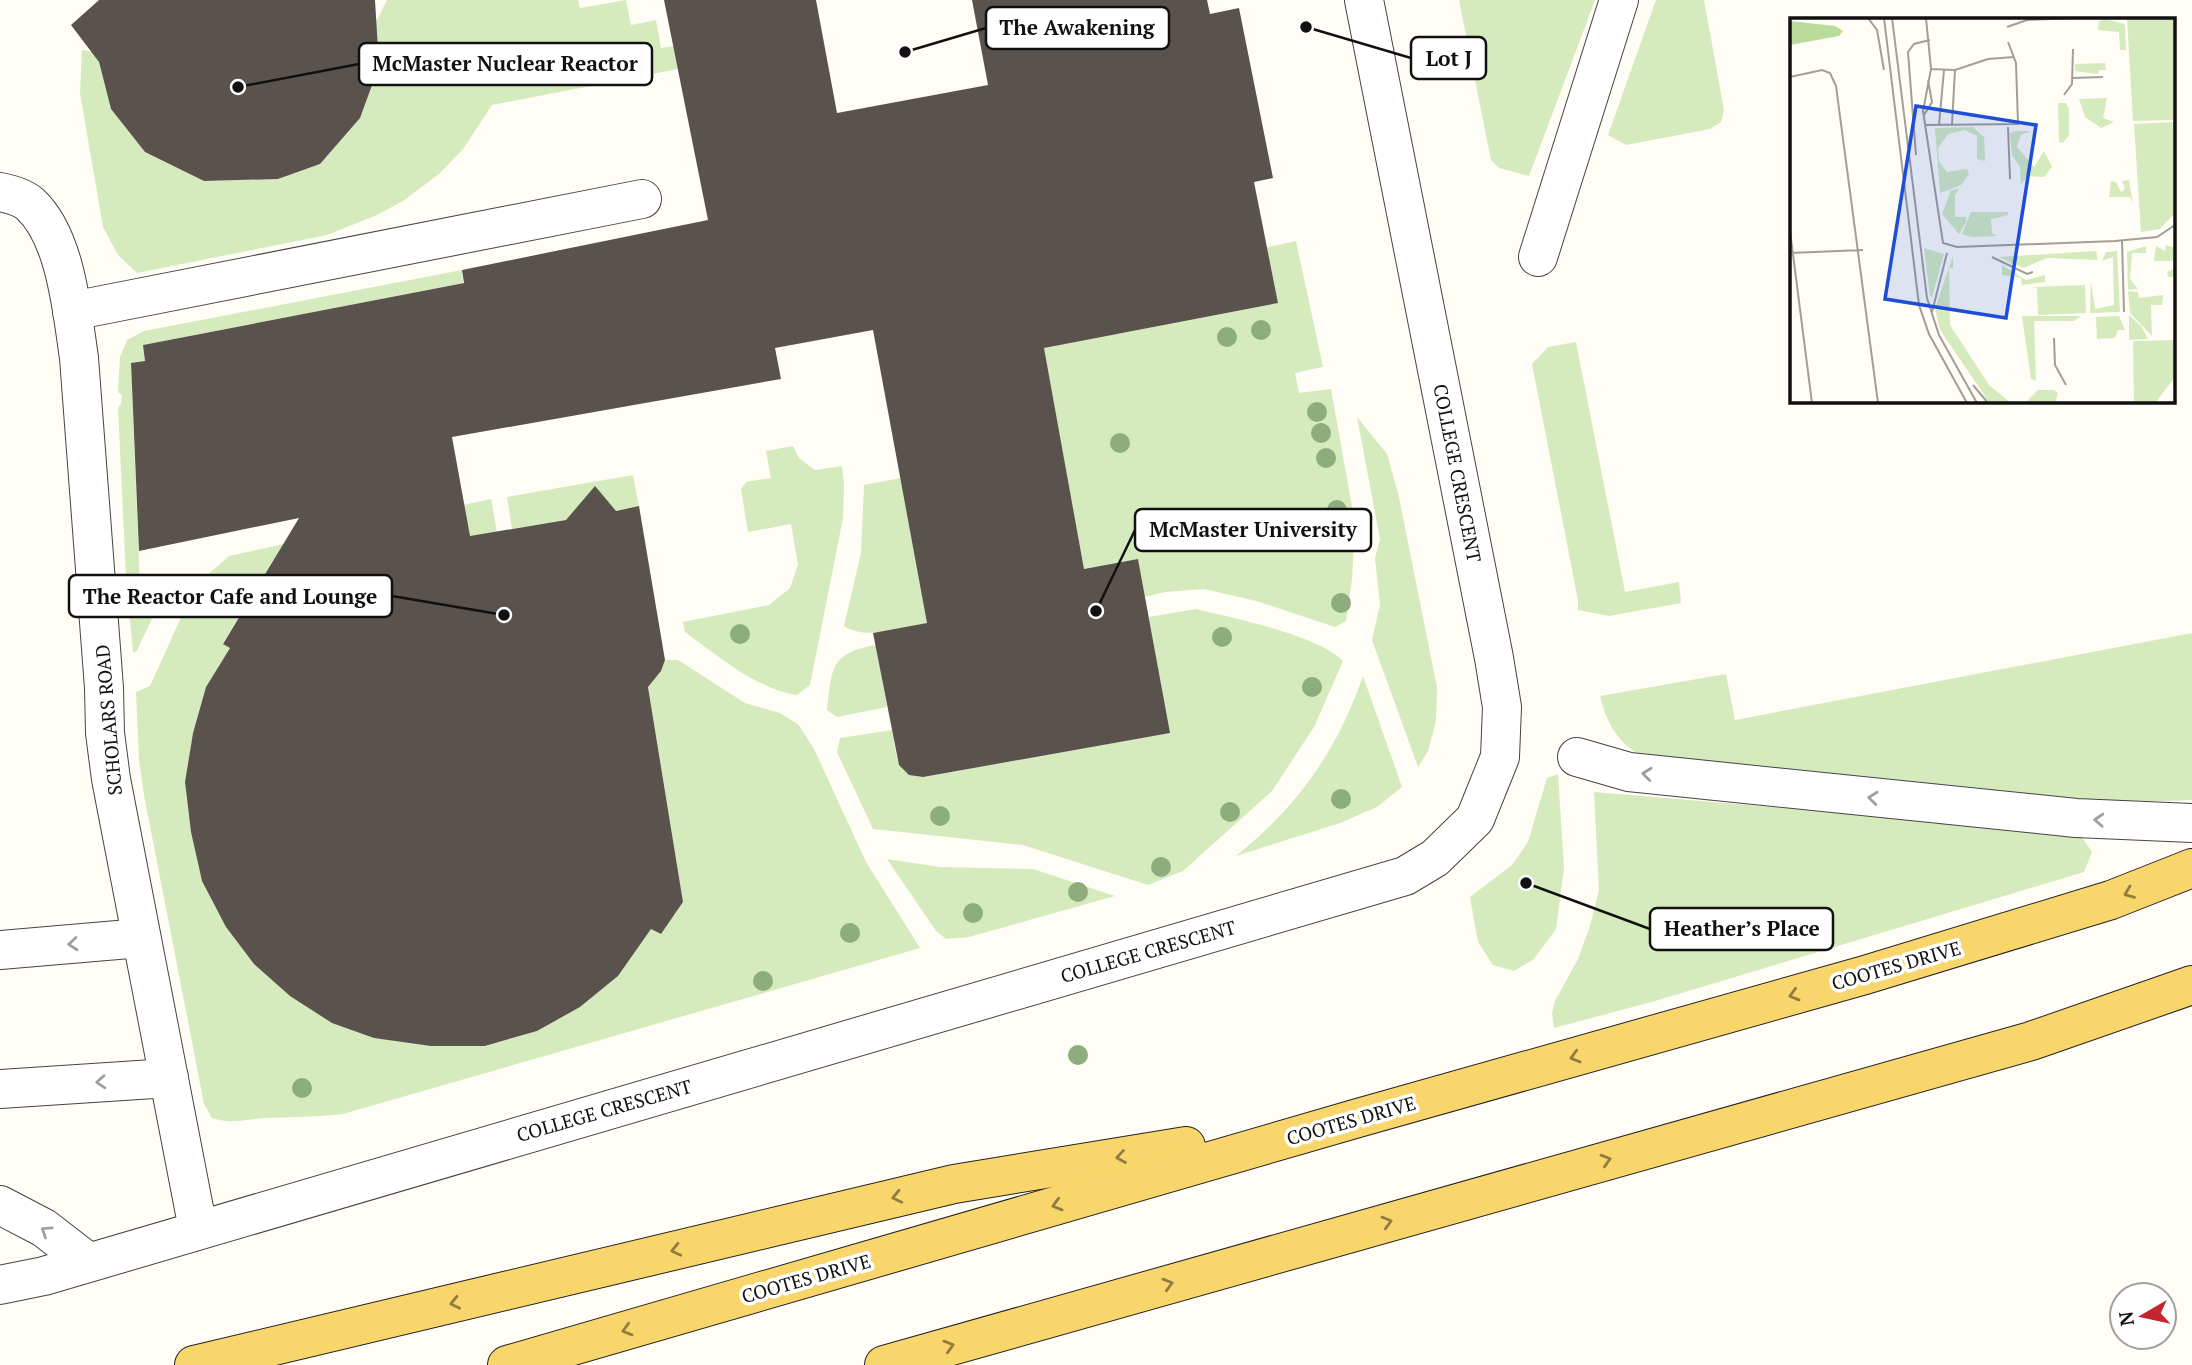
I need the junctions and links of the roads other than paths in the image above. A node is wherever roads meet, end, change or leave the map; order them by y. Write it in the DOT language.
graph roads {
  1 [pos="1364,0"];
  2 [pos="1619,0"];
  3 [pos="0,192"];
  4 [pos="642,199"];
  5 [pos="1538,257"];
  6 [pos="72,311"];
  7 [pos="1577,757"];
  8 [pos="2192,823"];
  9 [pos="2192,868"];
  10 [pos="141,938"];
  11 [pos="0,950"];
  12 [pos="2192,985"];
  13 [pos="169,1078"];
  14 [pos="0,1089"];
  15 [pos="1358,1118"];
  16 [pos="0,1205"];
  17 [pos="198,1228"];
  18 [pos="88,1262"];
  19 [pos="0,1285"];
  20 [pos="194,1365"];
  21 [pos="507,1365"];
  22 [pos="884,1365"];
  1 -- 17 [label="lane, COLLEGE CRESCENT"];
  2 -- 5 [label="lane"];
  3 -- 6 [label="lane, SCHOLARS ROAD"];
  4 -- 6 [label="lane"];
  6 -- 10 [label="lane, SCHOLARS ROAD"];
  8 -- 7 [label="lane, one-way"];
  9 -- 15 [label="main road, COOTES DRIVE, one-way"];
  10 -- 11 [label="lane, one-way"];
  10 -- 13 [label="lane, SCHOLARS ROAD"];
  22 -- 12 [label="main road, one-way"];
  13 -- 14 [label="lane, one-way"];
  13 -- 17 [label="lane, SCHOLARS ROAD"];
  15 -- 20 [label="main road, one-way"];
  15 -- 21 [label="main road, COOTES DRIVE, one-way"];
  18 -- 16 [label="lane, one-way"];
  17 -- 18 [label="lane, COLLEGE CRESCENT"];
  18 -- 19 [label="lane, COLLEGE CRESCENT"];
}
